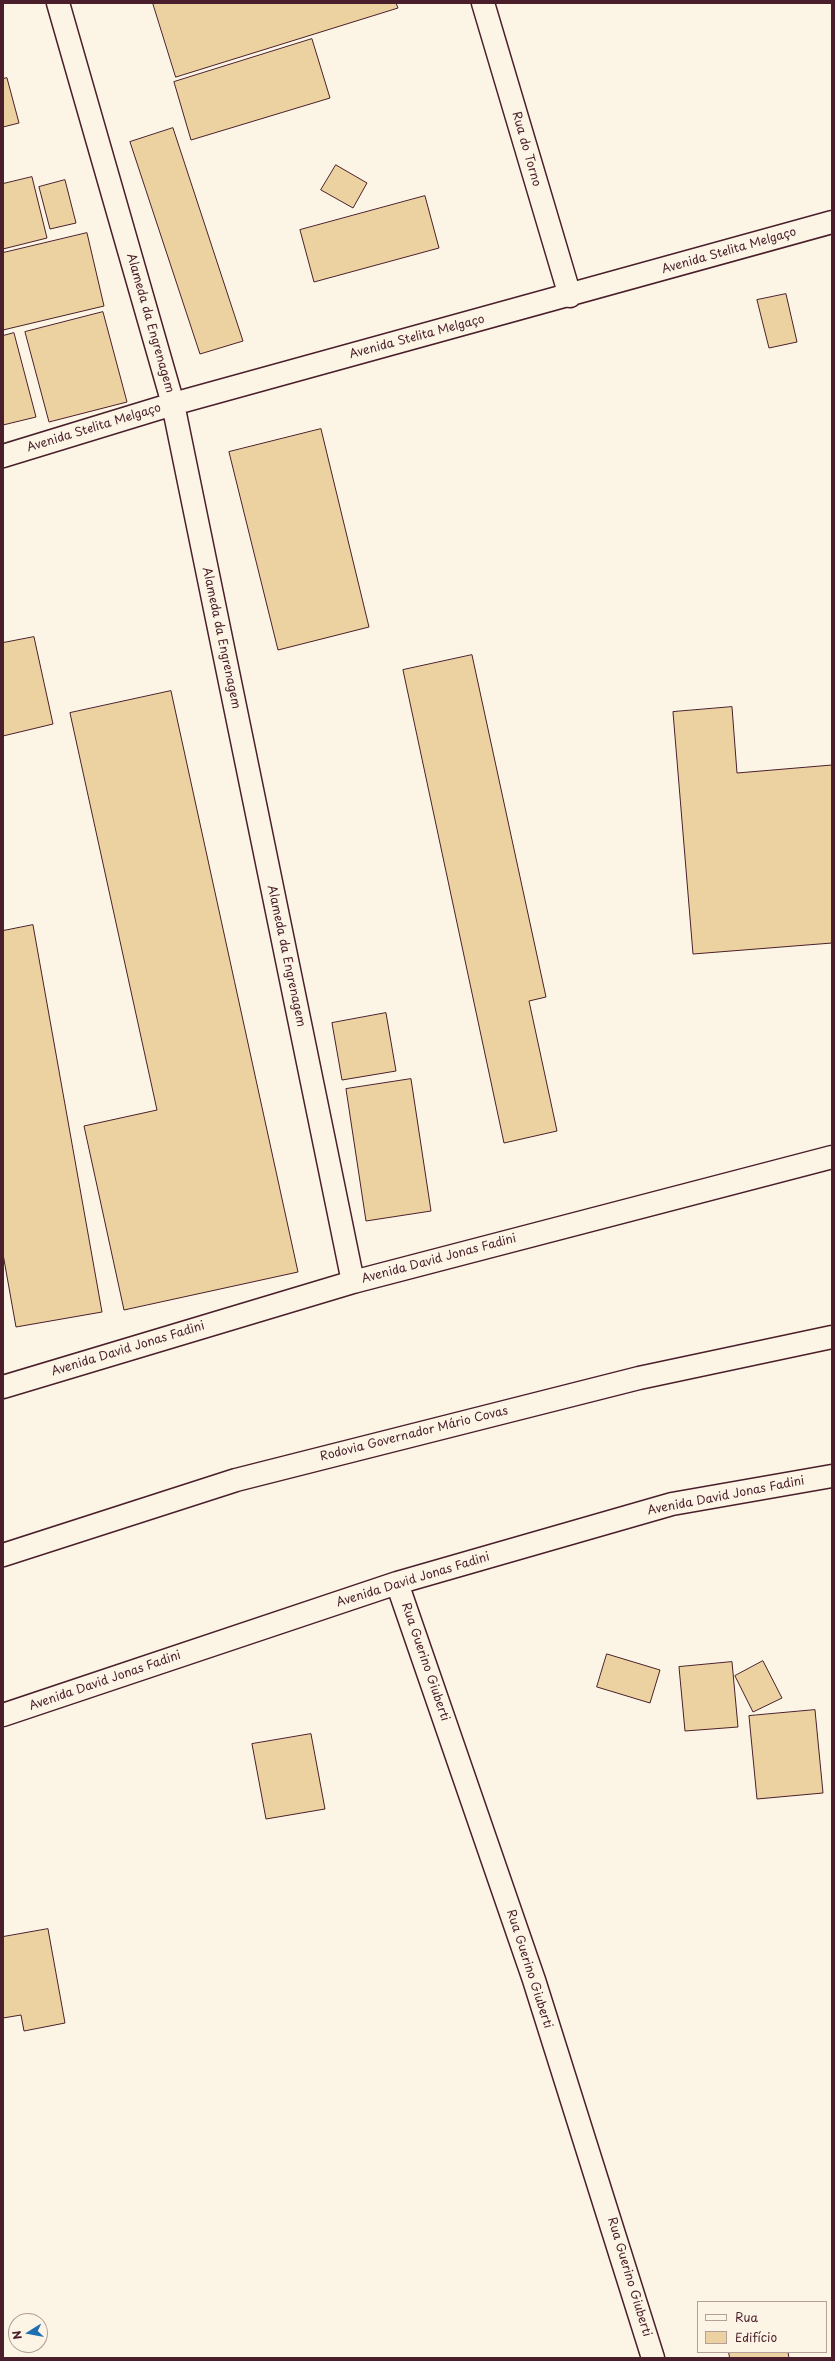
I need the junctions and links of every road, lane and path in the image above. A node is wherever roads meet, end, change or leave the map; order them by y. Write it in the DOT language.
graph roads {
  1 [pos="58,3"];
  2 [pos="483,3"];
  3 [pos="832,222"];
  4 [pos="570,296"];
  5 [pos="173,404"];
  6 [pos="3,456"];
  7 [pos="832,1157"];
  8 [pos="353,1282"];
  9 [pos="832,1337"];
  10 [pos="3,1387"];
  11 [pos="832,1476"];
  12 [pos="3,1555"];
  13 [pos="397,1583"];
  14 [pos="3,1716"];
  15 [pos="653,2358"];
  1 -- 5 [label="main road, Alameda da Engrenagem"];
  2 -- 4 [label="main road, Rua do Torno"];
  3 -- 4 [label="main road, Avenida Stelita Melgaço"];
  4 -- 5 [label="main road, Avenida Stelita Melgaço"];
  5 -- 6 [label="main road, Avenida Stelita Melgaço"];
  5 -- 8 [label="main road, Alameda da Engrenagem"];
  7 -- 8 [label="main road, Avenida David Jonas Fadini"];
  8 -- 10 [label="main road, Avenida David Jonas Fadini"];
  9 -- 12 [label="main road, Rodovia Governador Mário Covas"];
  11 -- 13 [label="main road, Avenida David Jonas Fadini"];
  13 -- 14 [label="main road, Avenida David Jonas Fadini"];
  13 -- 15 [label="main road, Rua Guerino Giuberti"];
}
